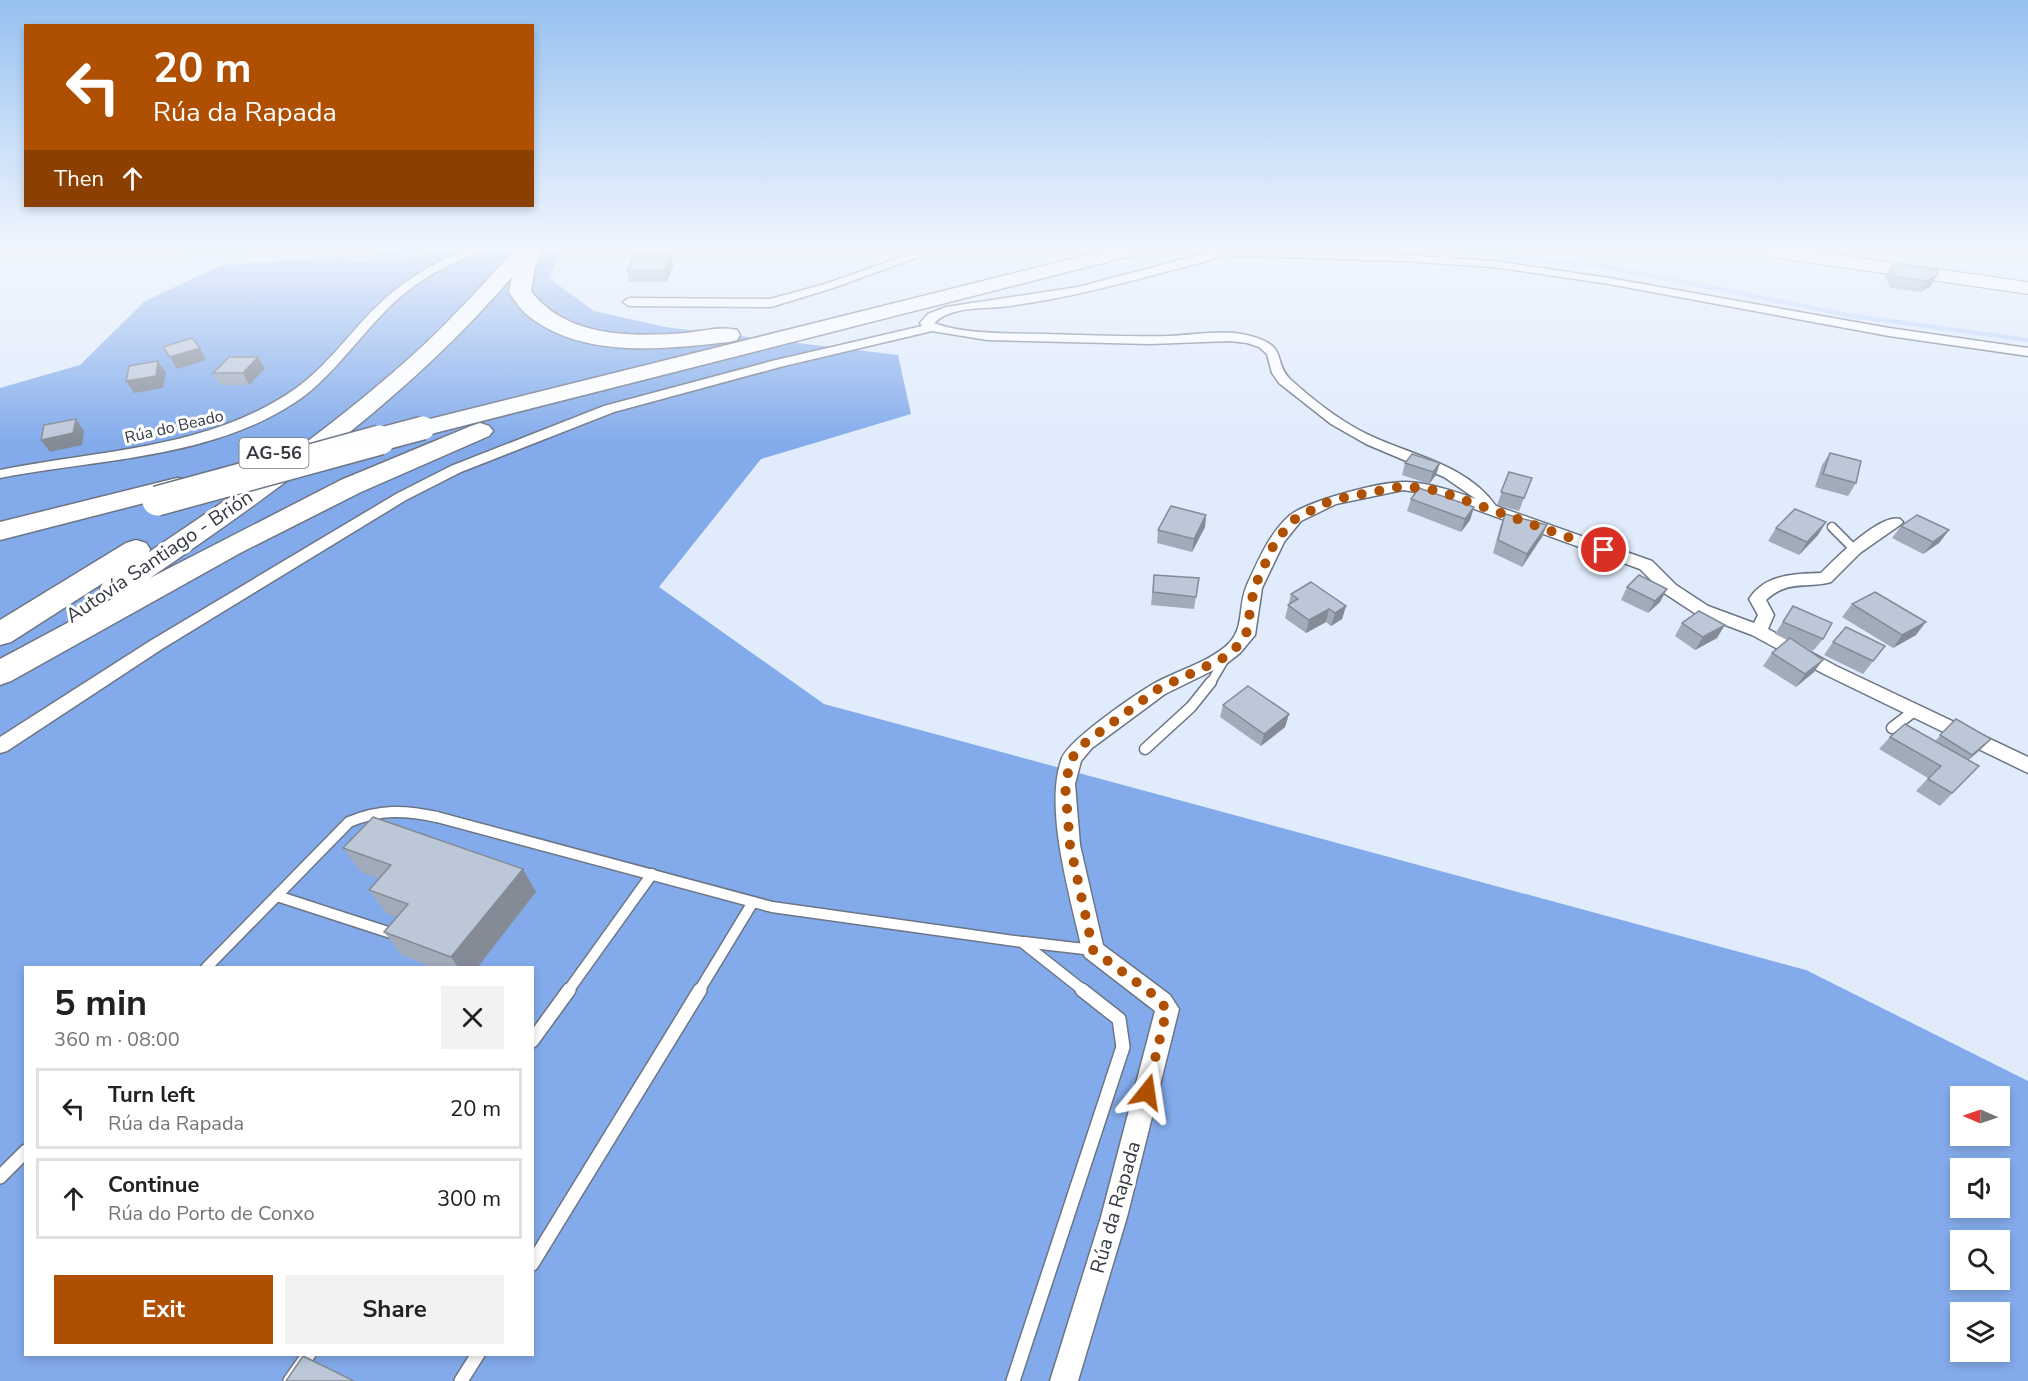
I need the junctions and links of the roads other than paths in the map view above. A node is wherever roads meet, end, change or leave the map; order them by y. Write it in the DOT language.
graph roads {
  1 [pos="379,314"];
  2 [pos="440,314"];
  3 [pos="468,314"];
  4 [pos="540,314"];
  5 [pos="831,314"];
  6 [pos="863,314"];
  7 [pos="936,314"];
  8 [pos="1793,314"];
  9 [pos="932,327"];
  10 [pos="764,330"];
  11 [pos="2028,351"];
  12 [pos="641,375"];
  13 [pos="423,423"];
  14 [pos="0,474"];
  15 [pos="167,494"];
  16 [pos="1491,510"];
  17 [pos="1895,522"];
  18 [pos="1832,527"];
  19 [pos="0,531"];
  20 [pos="0,541"];
  21 [pos="1854,549"];
  22 [pos="1758,631"];
  23 [pos="0,634"];
  24 [pos="1227,654"];
  25 [pos="0,663"];
  26 [pos="0,673"];
  27 [pos="1914,711"];
  28 [pos="1892,728"];
  29 [pos="0,746"];
  30 [pos="1145,749"];
  31 [pos="2028,766"];
  32 [pos="652,874"];
  33 [pos="277,896"];
  34 [pos="753,902"];
  35 [pos="397,935"];
  36 [pos="1022,942"];
  37 [pos="1093,950"];
  38 [pos="208,966"];
  39 [pos="534,1038"];
  40 [pos="24,1153"];
  41 [pos="0,1177"];
  42 [pos="534,1261"];
  43 [pos="308,1356"];
  44 [pos="477,1356"];
  45 [pos="290,1381"];
  46 [pos="461,1381"];
  47 [pos="1013,1381"];
  48 [pos="1064,1381"];
  1 -- 14 [label="street, Rúa do Beado"];
  2 -- 23 [label="highway, Autovía Santiago - Brión / AG-56"];
  3 -- 25 [label="highway, Autovía Santiago - Brión / AG-56"];
  4 -- 10 [label="highway"];
  5 -- 10 [label="highway"];
  6 -- 12 [label="highway"];
  7 -- 9 [label="street"];
  8 -- 11 [label="street"];
  9 -- 16 [label="street"];
  9 -- 29 [label="street"];
  10 -- 13 [label="highway"];
  12 -- 13 [label="highway"];
  12 -- 26 [label="highway"];
  13 -- 15 [label="highway, bridge"];
  15 -- 19 [label="highway"];
  15 -- 20 [label="highway"];
  16 -- 22 [label="street"];
  16 -- 24 [label="street"];
  17 -- 21 [label="street"];
  18 -- 21 [label="lane"];
  21 -- 22 [label="street"];
  22 -- 27 [label="street"];
  24 -- 30 [label="lane"];
  24 -- 37 [label="street"];
  27 -- 28 [label="lane"];
  27 -- 31 [label="street"];
  32 -- 33 [label="lane"];
  32 -- 34 [label="lane"];
  32 -- 39 [label="lane"];
  33 -- 35 [label="lane"];
  33 -- 38 [label="lane"];
  34 -- 36 [label="lane"];
  34 -- 42 [label="lane"];
  36 -- 37 [label="lane"];
  36 -- 47 [label="lane"];
  37 -- 48 [label="street, Rúa da Rapada"];
  40 -- 41 [label="lane"];
  43 -- 45 [label="lane"];
  44 -- 46 [label="lane"];
}
